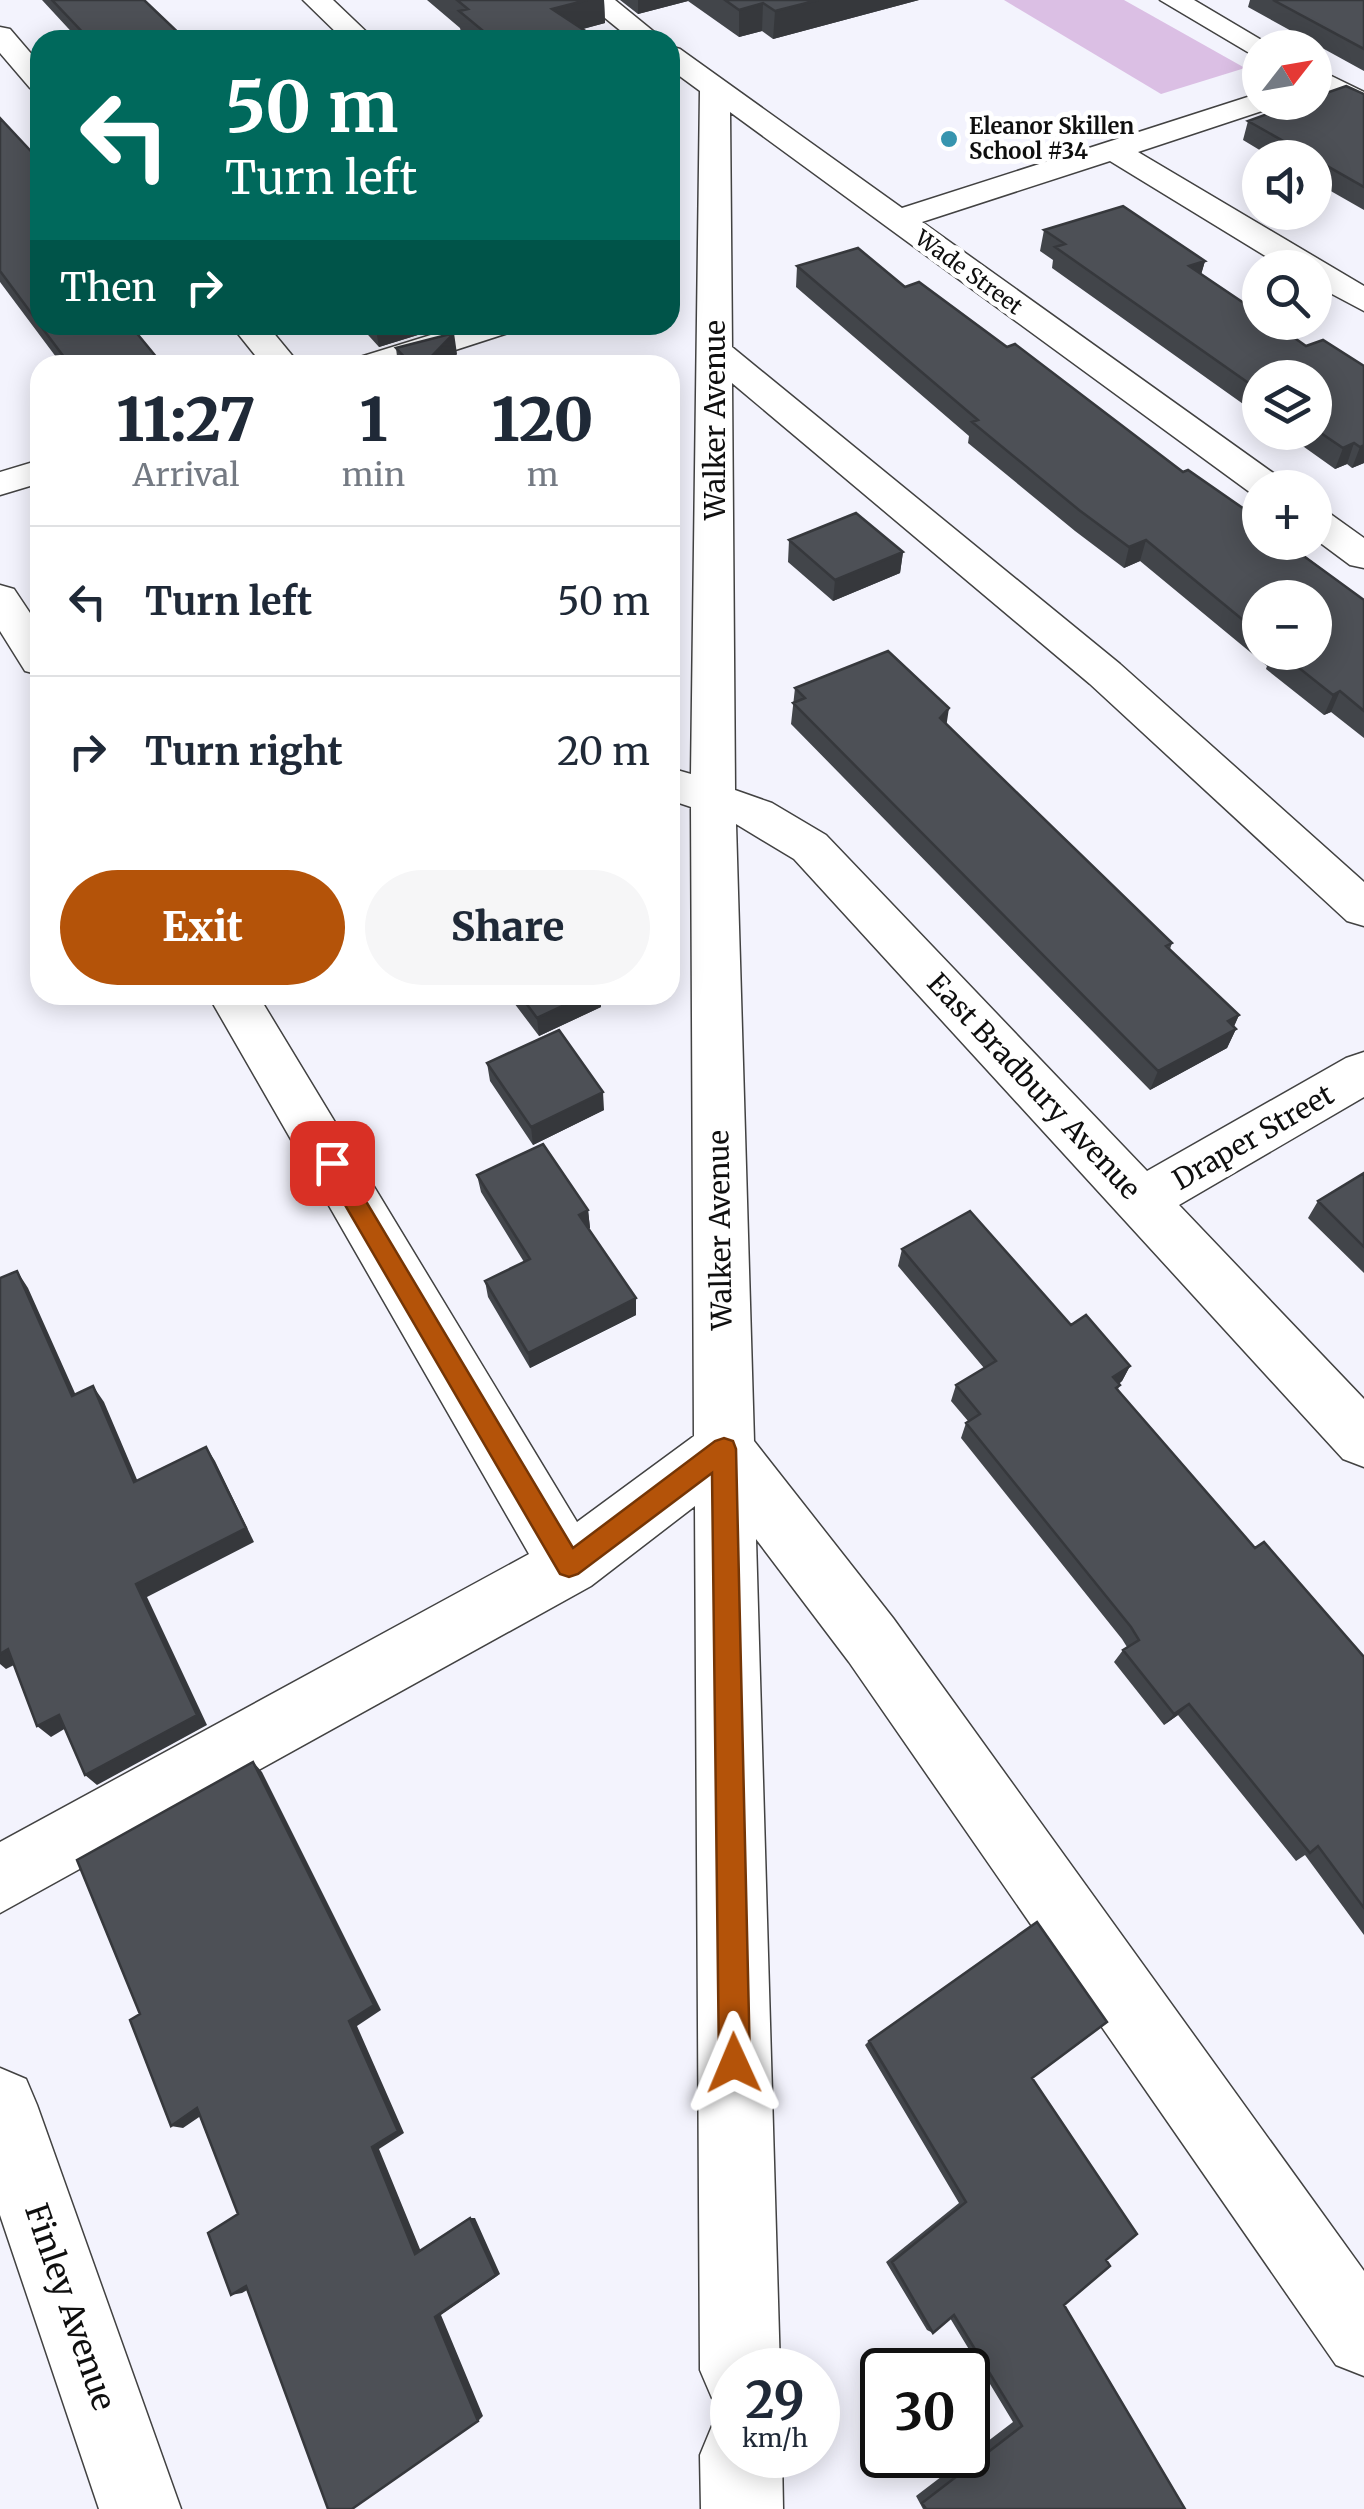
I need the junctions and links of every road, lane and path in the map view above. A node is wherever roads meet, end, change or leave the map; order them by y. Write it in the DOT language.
graph roads {
  1 [pos="317,0"];
  2 [pos="597,0"];
  3 [pos="1174,0"];
  4 [pos="350,30"];
  5 [pos="637,30"];
  6 [pos="0,36"];
  7 [pos="1242,38"];
  8 [pos="680,63"];
  9 [pos="1364,69"];
  10 [pos="30,70"];
  11 [pos="1332,77"];
  12 [pos="1332,88"];
  13 [pos="714,89"];
  14 [pos="1364,104"];
  15 [pos="1242,108"];
  16 [pos="1114,150"];
  17 [pos="897,220"];
  18 [pos="1280,250"];
  19 [pos="1332,281"];
  20 [pos="1364,301"];
  21 [pos="256,335"];
  22 [pos="467,335"];
  23 [pos="716,351"];
  24 [pos="274,355"];
  25 [pos="405,355"];
  26 [pos="1244,470"];
  27 [pos="30,474"];
  28 [pos="0,484"];
  29 [pos="1332,533"];
  30 [pos="1364,556"];
  31 [pos="0,598"];
  32 [pos="30,645"];
  33 [pos="692,791"];
  34 [pos="1364,909"];
  35 [pos="238,1005"];
  36 [pos="1364,1072"];
  37 [pos="1142,1201"];
  38 [pos="1364,1440"];
  39 [pos="724,1449"];
  40 [pos="569,1565"];
  41 [pos="0,1880"];
  42 [pos="0,2105"];
  43 [pos="1364,2336"];
  44 [pos="740,2348"];
  45 [pos="741,2478"];
  46 [pos="140,2509"];
  47 [pos="742,2509"];
  1 -- 4 [label="street"];
  2 -- 5 [label="street"];
  3 -- 7 [label="street"];
  6 -- 10 [label="street"];
  8 -- 13 [label="street, Wade Street"];
  9 -- 11 [label="street"];
  12 -- 14 [label="street"];
  13 -- 17 [label="street, Wade Street"];
  13 -- 23 [label="street, Walker Avenue"];
  15 -- 16 [label="street"];
  16 -- 17 [label="street"];
  16 -- 18 [label="street"];
  17 -- 26 [label="street, Wade Street"];
  19 -- 20 [label="street"];
  21 -- 24 [label="street"];
  22 -- 25 [label="street"];
  23 -- 33 [label="street, Walker Avenue"];
  23 -- 34 [label="street"];
  27 -- 28 [label="street"];
  29 -- 30 [label="street"];
  31 -- 32 [label="street"];
  33 -- 37 [label="street, East Bradbury Avenue"];
  33 -- 39 [label="street, Walker Avenue"];
  35 -- 40 [label="street"];
  36 -- 37 [label="street, Draper Street"];
  37 -- 38 [label="street, East Bradbury Avenue"];
  39 -- 40 [label="street"];
  39 -- 43 [label="street"];
  39 -- 44 [label="street, Walker Avenue"];
  40 -- 41 [label="street"];
  42 -- 46 [label="street, Finley Avenue"];
  45 -- 47 [label="street"];
}
